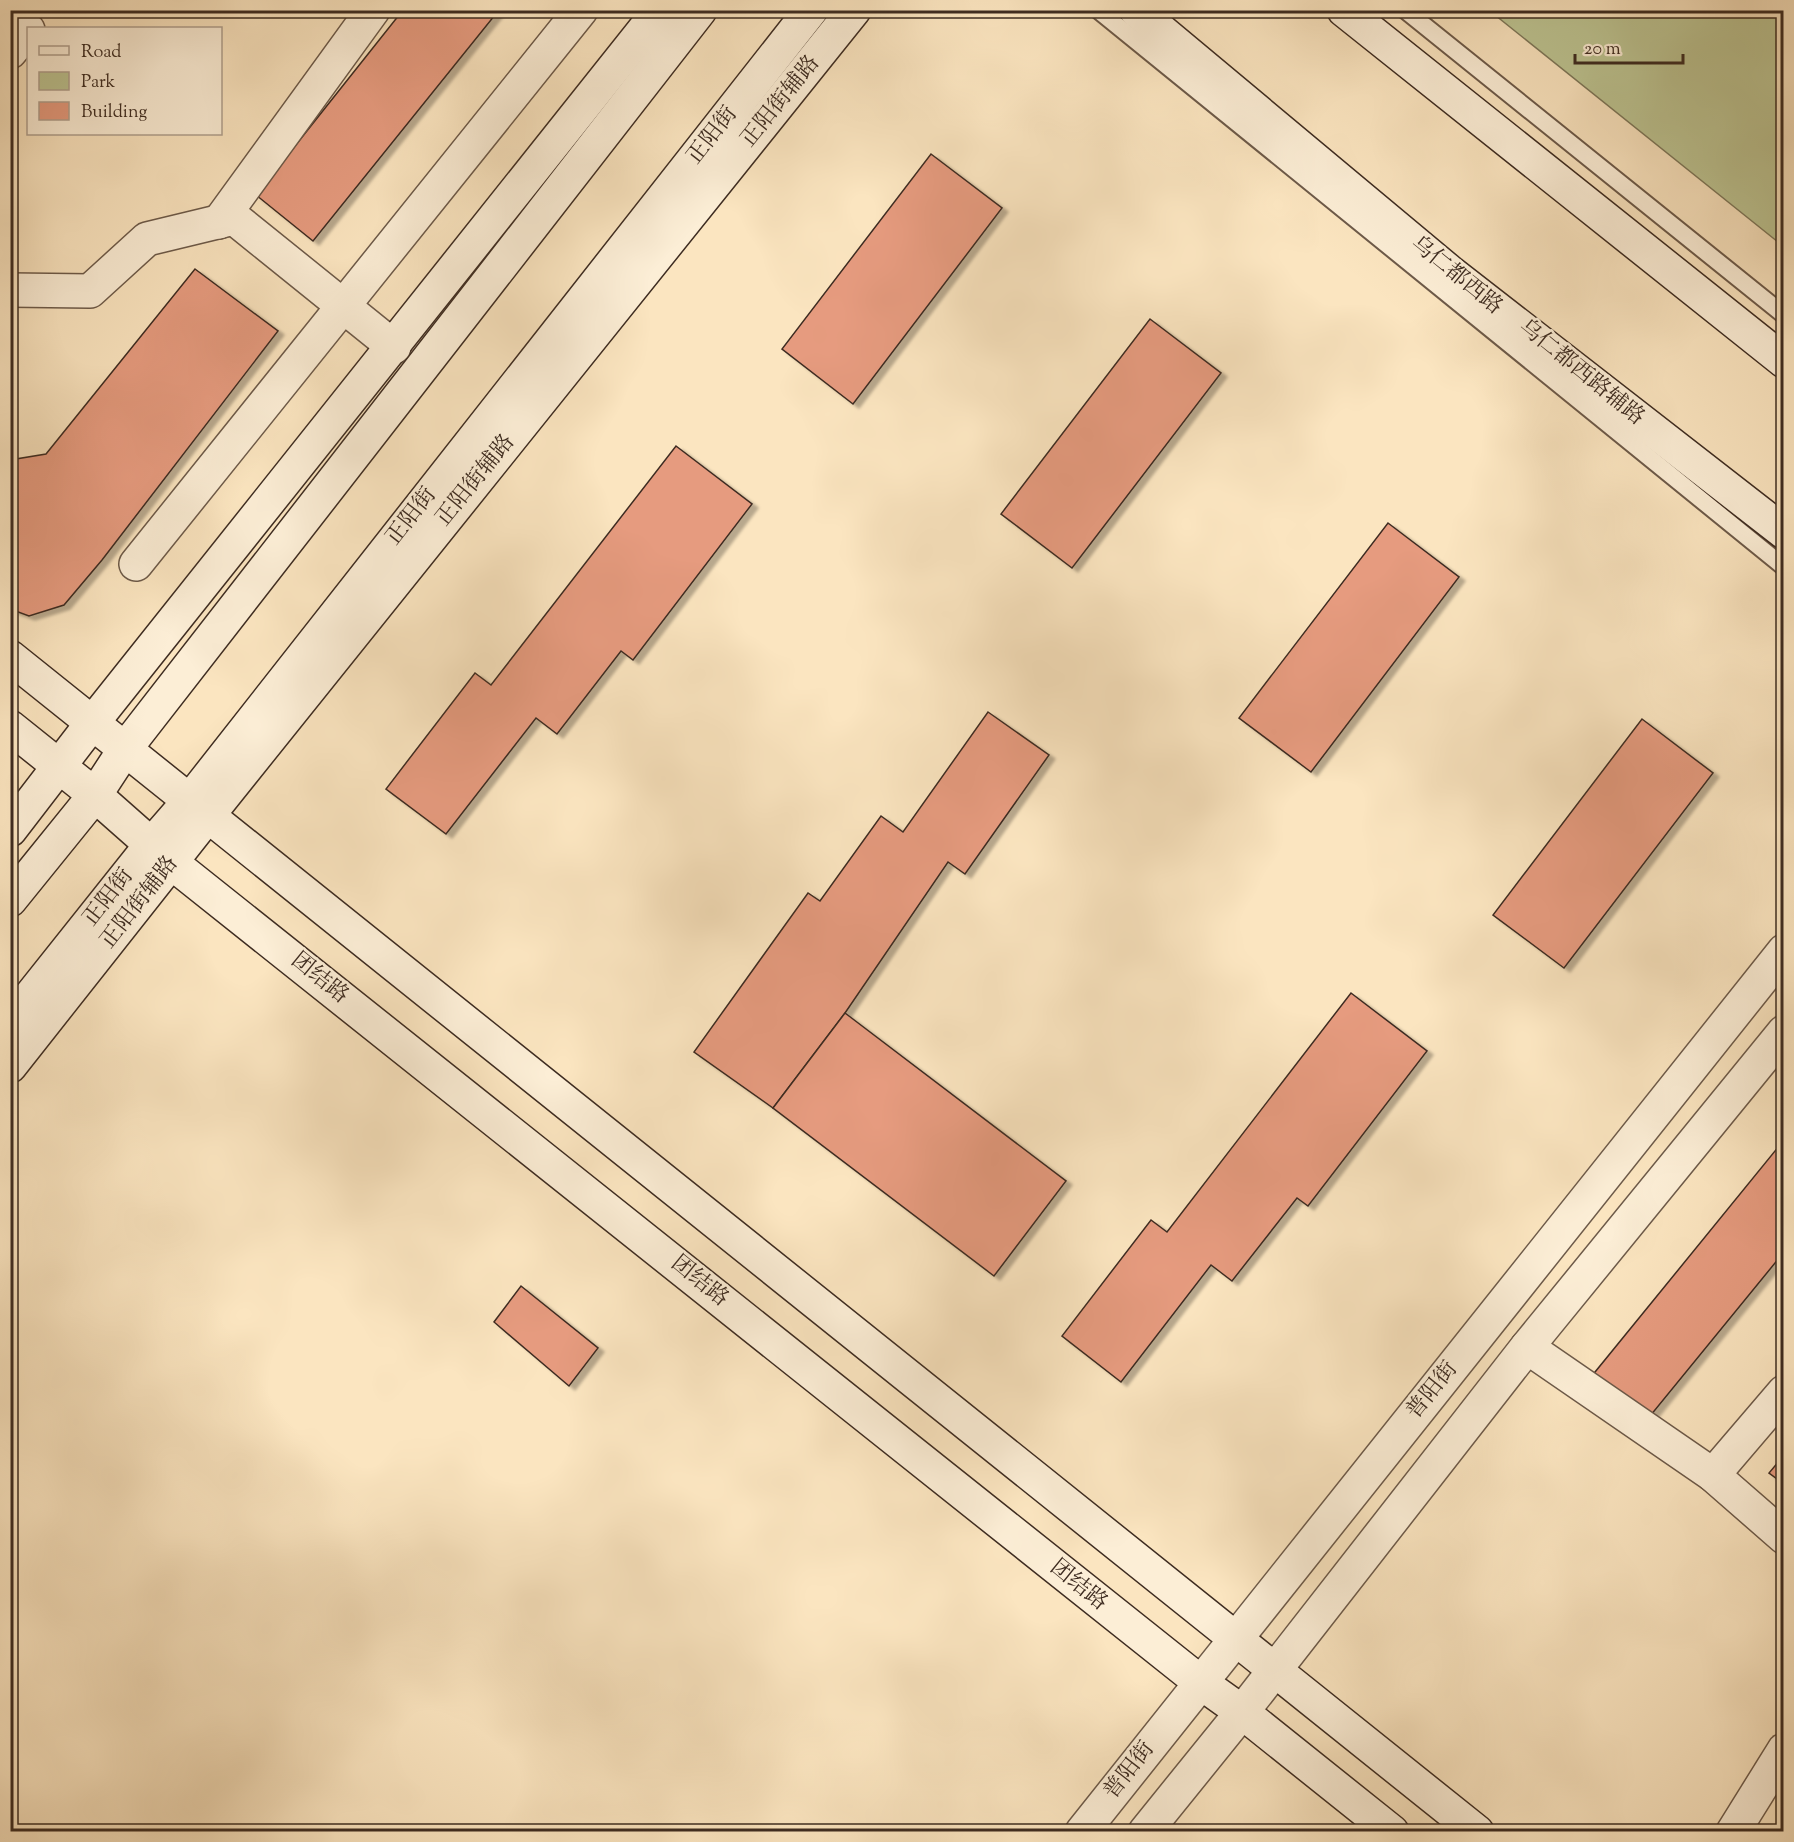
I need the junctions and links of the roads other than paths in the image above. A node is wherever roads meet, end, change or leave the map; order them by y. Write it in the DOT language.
graph roads {
  1 [pos="44,10"];
  2 [pos="373,10"];
  3 [pos="581,10"];
  4 [pos="660,10"];
  5 [pos="700,10"];
  6 [pos="811,10"];
  7 [pos="854,10"];
  8 [pos="1098,10"];
  9 [pos="1136,10"];
  10 [pos="1344,10"];
  11 [pos="1405,10"];
  12 [pos="31,27"];
  13 [pos="27,31"];
  14 [pos="10,52"];
  15 [pos="219,222"];
  16 [pos="10,290"];
  17 [pos="344,307"];
  18 [pos="1784,315"];
  19 [pos="394,347"];
  20 [pos="1784,362"];
  21 [pos="1784,532"];
  22 [pos="136,564"];
  23 [pos="1784,567"];
  24 [pos="10,657"];
  25 [pos="93,722"];
  26 [pos="10,727"];
  27 [pos="125,749"];
  28 [pos="59,767"];
  29 [pos="95,795"];
  30 [pos="200,807"];
  31 [pos="10,830"];
  32 [pos="162,854"];
  33 [pos="10,900"];
  34 [pos="1784,951"];
  35 [pos="10,1022"];
  36 [pos="1784,1032"];
  37 [pos="10,1066"];
  38 [pos="1527,1347"];
  39 [pos="1784,1392"];
  40 [pos="1713,1475"];
  41 [pos="1784,1538"];
  42 [pos="1236,1639"];
  43 [pos="1275,1669"];
  44 [pos="1200,1682"];
  45 [pos="1242,1712"];
  46 [pos="1784,1750"];
  47 [pos="1082,1832"];
  48 [pos="1146,1832"];
  49 [pos="1392,1832"];
  50 [pos="1478,1832"];
  51 [pos="1733,1832"];
  1 -- 12 [label="street"];
  2 -- 15 [label="street"];
  3 -- 17 [label="street"];
  4 -- 19 [label="street"];
  5 -- 27 [label="street"];
  6 -- 30 [label="street, 正阳街"];
  7 -- 30 [label="street, 正阳街辅路"];
  8 -- 23 [label="lane, 乌仁都西路辅路"];
  9 -- 21 [label="street, 乌仁都西路"];
  10 -- 20 [label="street"];
  11 -- 18 [label="lane"];
  13 -- 14 [label="street"];
  15 -- 16 [label="street"];
  15 -- 17 [label="street"];
  17 -- 19 [label="street"];
  17 -- 22 [label="street"];
  19 -- 25 [label="street"];
  24 -- 25 [label="street"];
  25 -- 27 [label="street"];
  25 -- 28 [label="street"];
  26 -- 28 [label="street, 团结路"];
  27 -- 29 [label="street"];
  27 -- 30 [label="street"];
  28 -- 29 [label="street, 团结路"];
  28 -- 31 [label="street"];
  29 -- 32 [label="street, 团结路"];
  29 -- 33 [label="street"];
  30 -- 32 [label="street, 正阳街"];
  30 -- 42 [label="street"];
  32 -- 35 [label="street, 正阳街"];
  32 -- 37 [label="street, 正阳街辅路"];
  32 -- 44 [label="street, 团结路"];
  34 -- 42 [label="street, 普阳街"];
  36 -- 38 [label="street, 普阳街"];
  38 -- 40 [label="street"];
  38 -- 43 [label="street, 普阳街"];
  39 -- 40 [label="street"];
  40 -- 41 [label="street"];
  42 -- 43 [label="street"];
  42 -- 44 [label="street, 普阳街"];
  43 -- 45 [label="street, 普阳街"];
  43 -- 50 [label="street"];
  44 -- 45 [label="street, 团结路"];
  44 -- 47 [label="street, 普阳街"];
  45 -- 48 [label="street, 普阳街"];
  45 -- 49 [label="street, 团结路"];
  46 -- 51 [label="street"];
}
